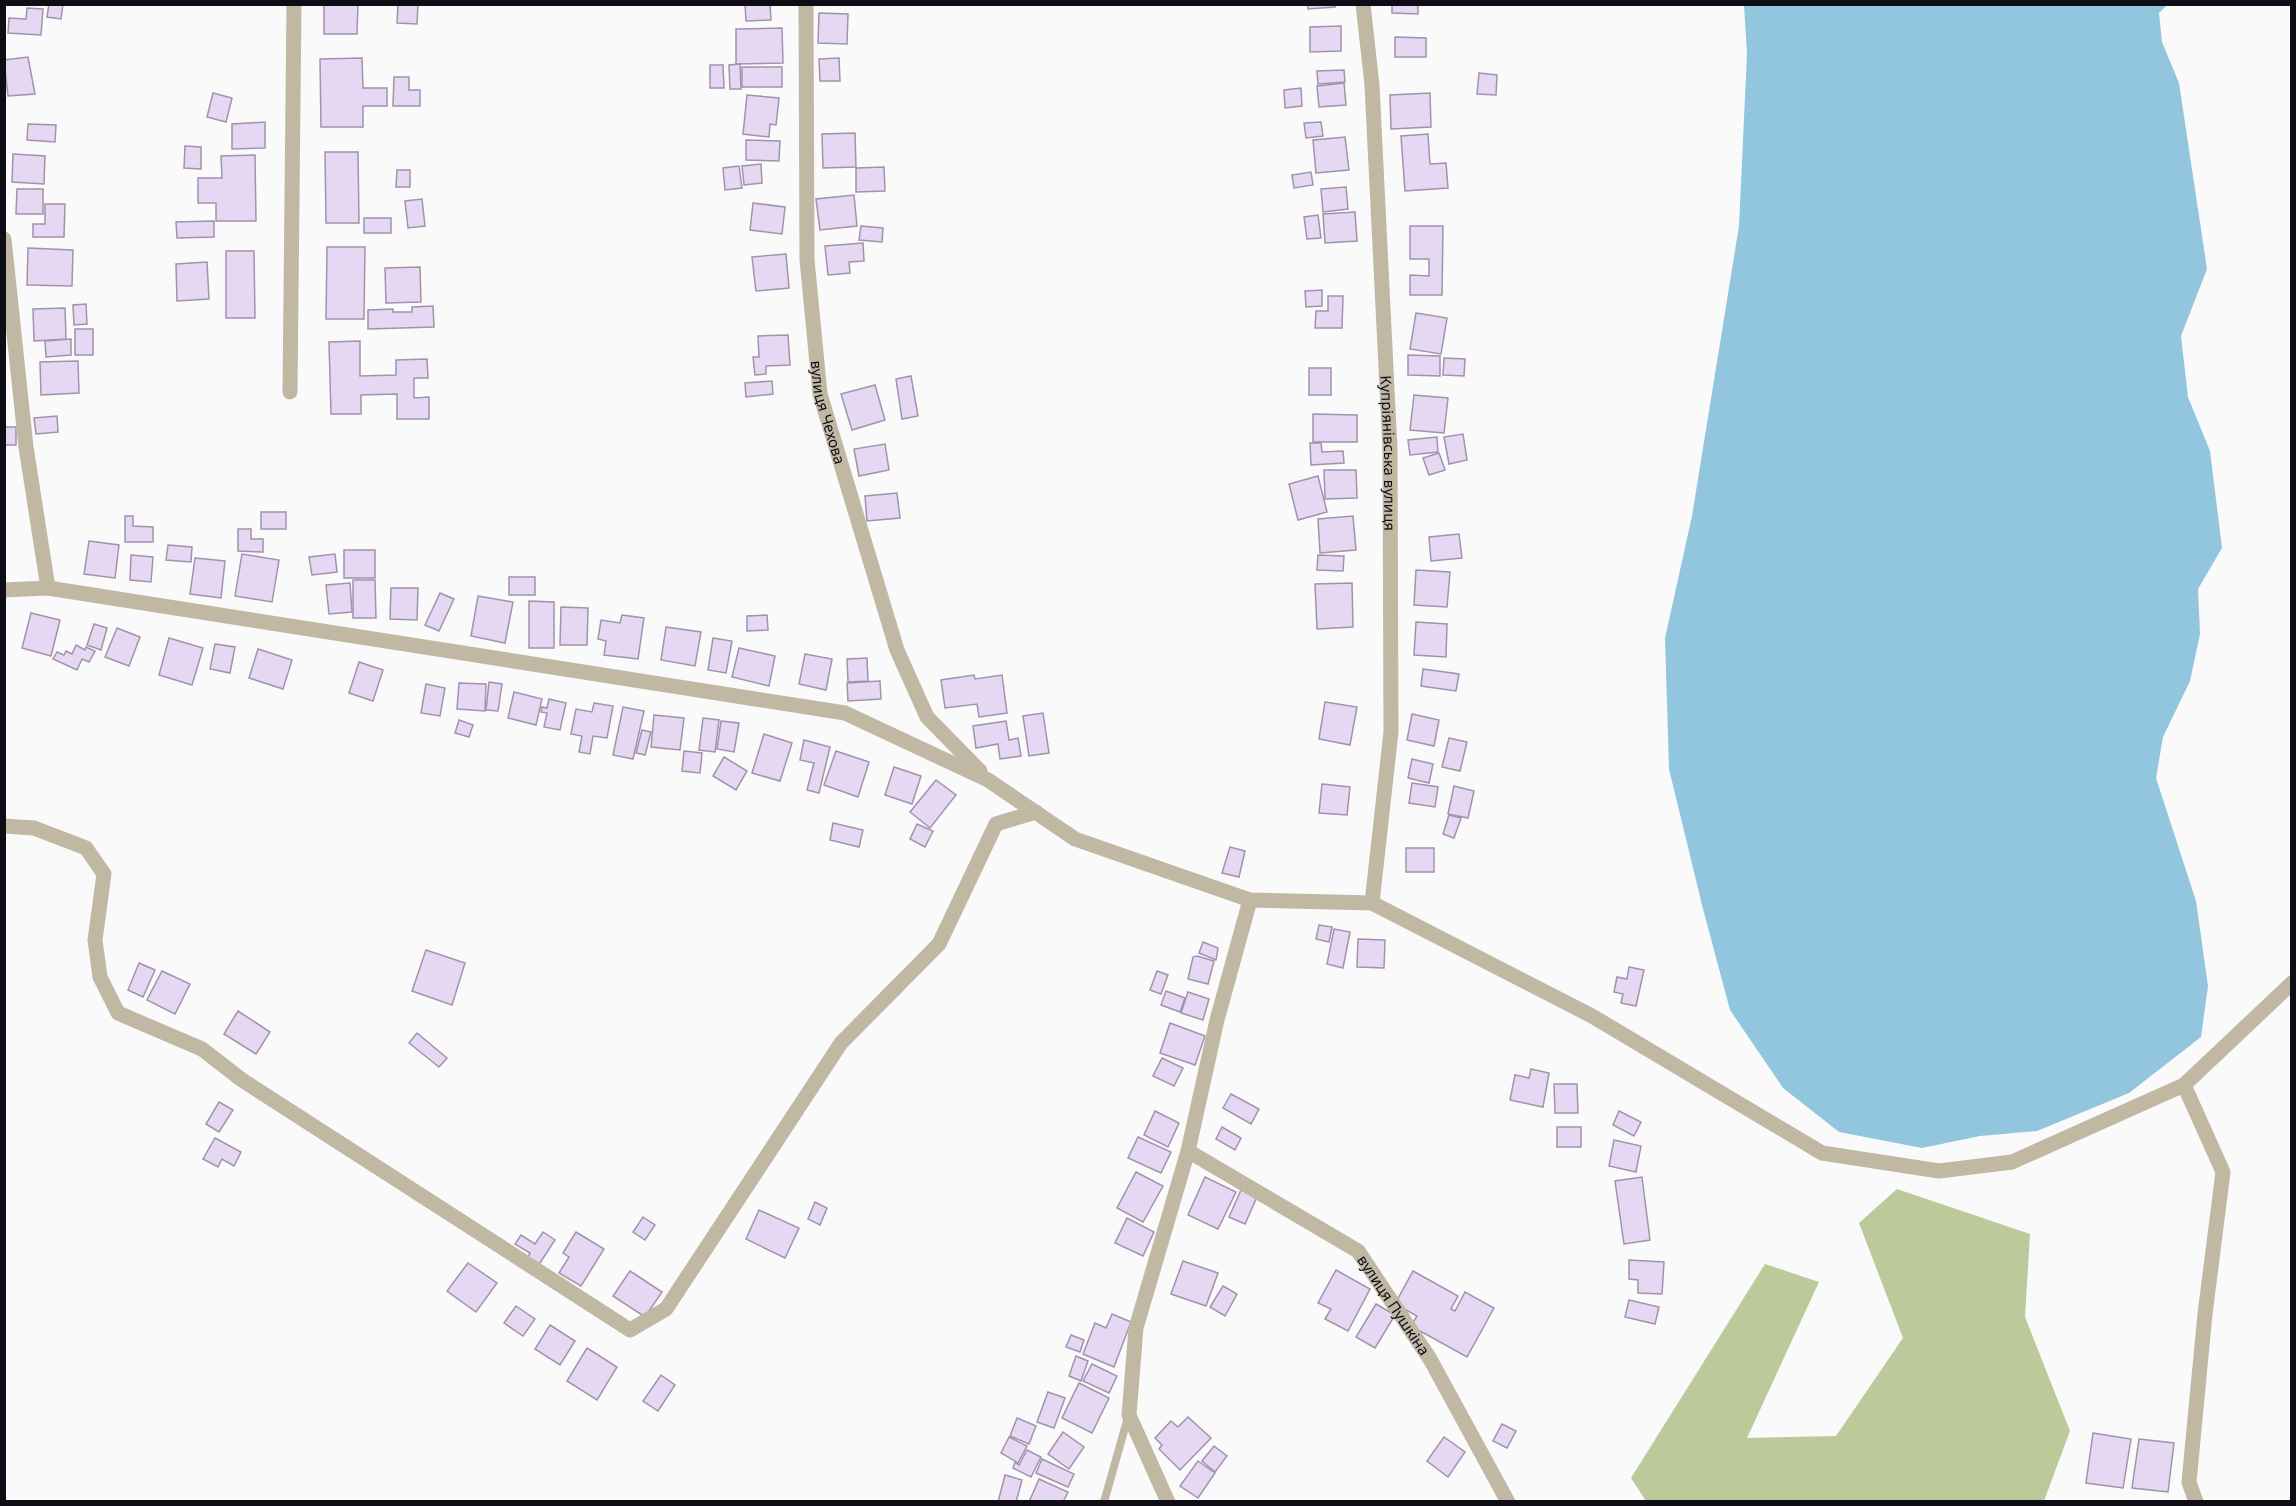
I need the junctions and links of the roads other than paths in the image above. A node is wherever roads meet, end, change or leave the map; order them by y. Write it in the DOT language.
graph roads {
  1 [pos="294,4"];
  2 [pos="806,4"];
  3 [pos="1363,4"];
  4 [pos="4,239"];
  5 [pos="290,392"];
  6 [pos="48,588"];
  7 [pos="4,590"];
  8 [pos="988,780"];
  9 [pos="1036,812"];
  10 [pos="4,826"];
  11 [pos="1250,900"];
  12 [pos="1372,903"];
  13 [pos="2292,983"];
  14 [pos="2184,1085"];
  15 [pos="1188,1151"];
  16 [pos="1129,1415"];
  17 [pos="1104,1502"];
  18 [pos="1168,1502"];
  19 [pos="1508,1502"];
  20 [pos="2196,1502"];
  1 -- 5 [label="street"];
  2 -- 8 [label="street, вулиця Чехова"];
  3 -- 12 [label="street, Купріянівська вулиця"];
  4 -- 6 [label="street"];
  6 -- 7 [label="street"];
  6 -- 8 [label="street"];
  8 -- 9 [label="street"];
  9 -- 10 [label="street"];
  9 -- 11 [label="street"];
  11 -- 12 [label="street"];
  11 -- 15 [label="street"];
  12 -- 14 [label="street"];
  13 -- 14 [label="street"];
  14 -- 20 [label="street"];
  15 -- 16 [label="street"];
  15 -- 19 [label="street, вулиця Пушкіна"];
  16 -- 17 [label="lane"];
  16 -- 18 [label="street"];
}
